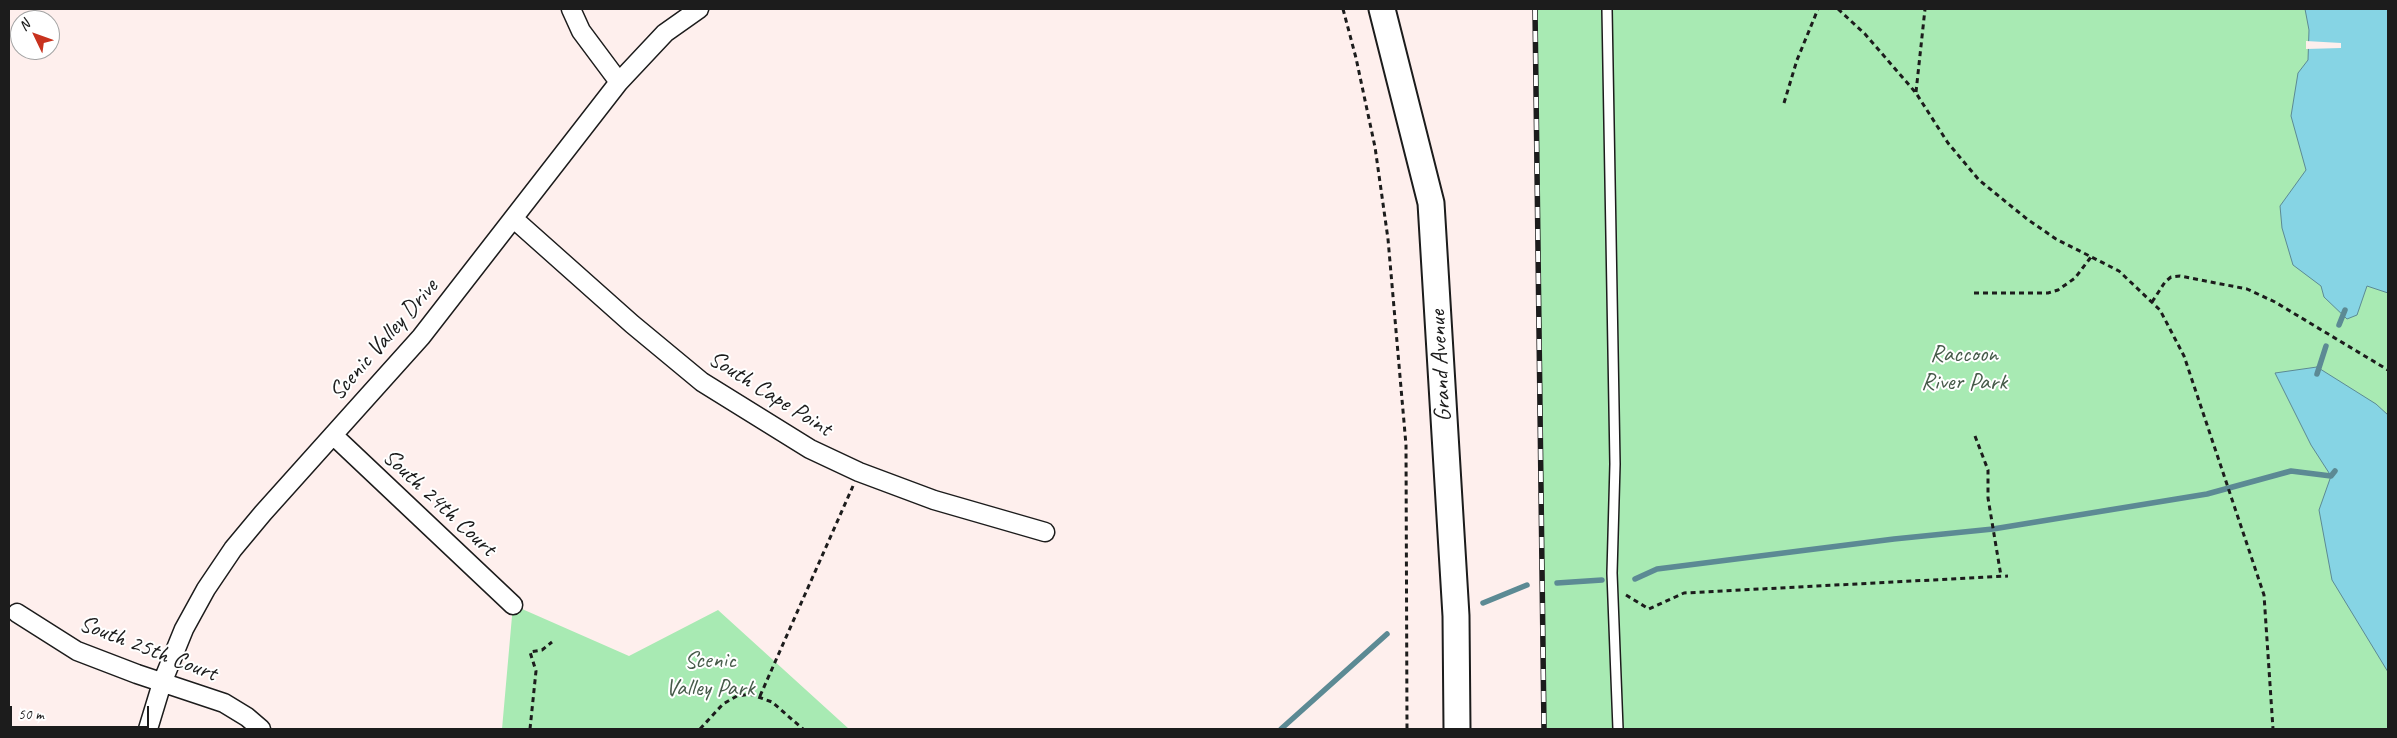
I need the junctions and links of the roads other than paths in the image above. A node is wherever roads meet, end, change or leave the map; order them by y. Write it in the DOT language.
graph roads {
  1 [pos="571,9"];
  2 [pos="699,9"];
  3 [pos="1382,9"];
  4 [pos="1606,9"];
  5 [pos="619,82"];
  6 [pos="514,219"];
  7 [pos="333,435"];
  8 [pos="1045,532"];
  9 [pos="513,605"];
  10 [pos="17,613"];
  11 [pos="162,683"];
  12 [pos="148,729"];
  13 [pos="261,729"];
  14 [pos="1457,729"];
  15 [pos="1618,729"];
  1 -- 5 [label="street"];
  2 -- 5 [label="street, Scenic Valley Drive"];
  3 -- 14 [label="main road, Grand Avenue"];
  4 -- 15 [label="lane"];
  5 -- 6 [label="street, Scenic Valley Drive"];
  6 -- 7 [label="street, Scenic Valley Drive"];
  6 -- 8 [label="street, South Cape Point"];
  7 -- 9 [label="street, South 24th Court"];
  7 -- 11 [label="street, Scenic Valley Drive"];
  10 -- 11 [label="street, South 25th Court"];
  11 -- 12 [label="street, Scenic Valley Drive"];
  11 -- 13 [label="street, South 25th Court"];
}
